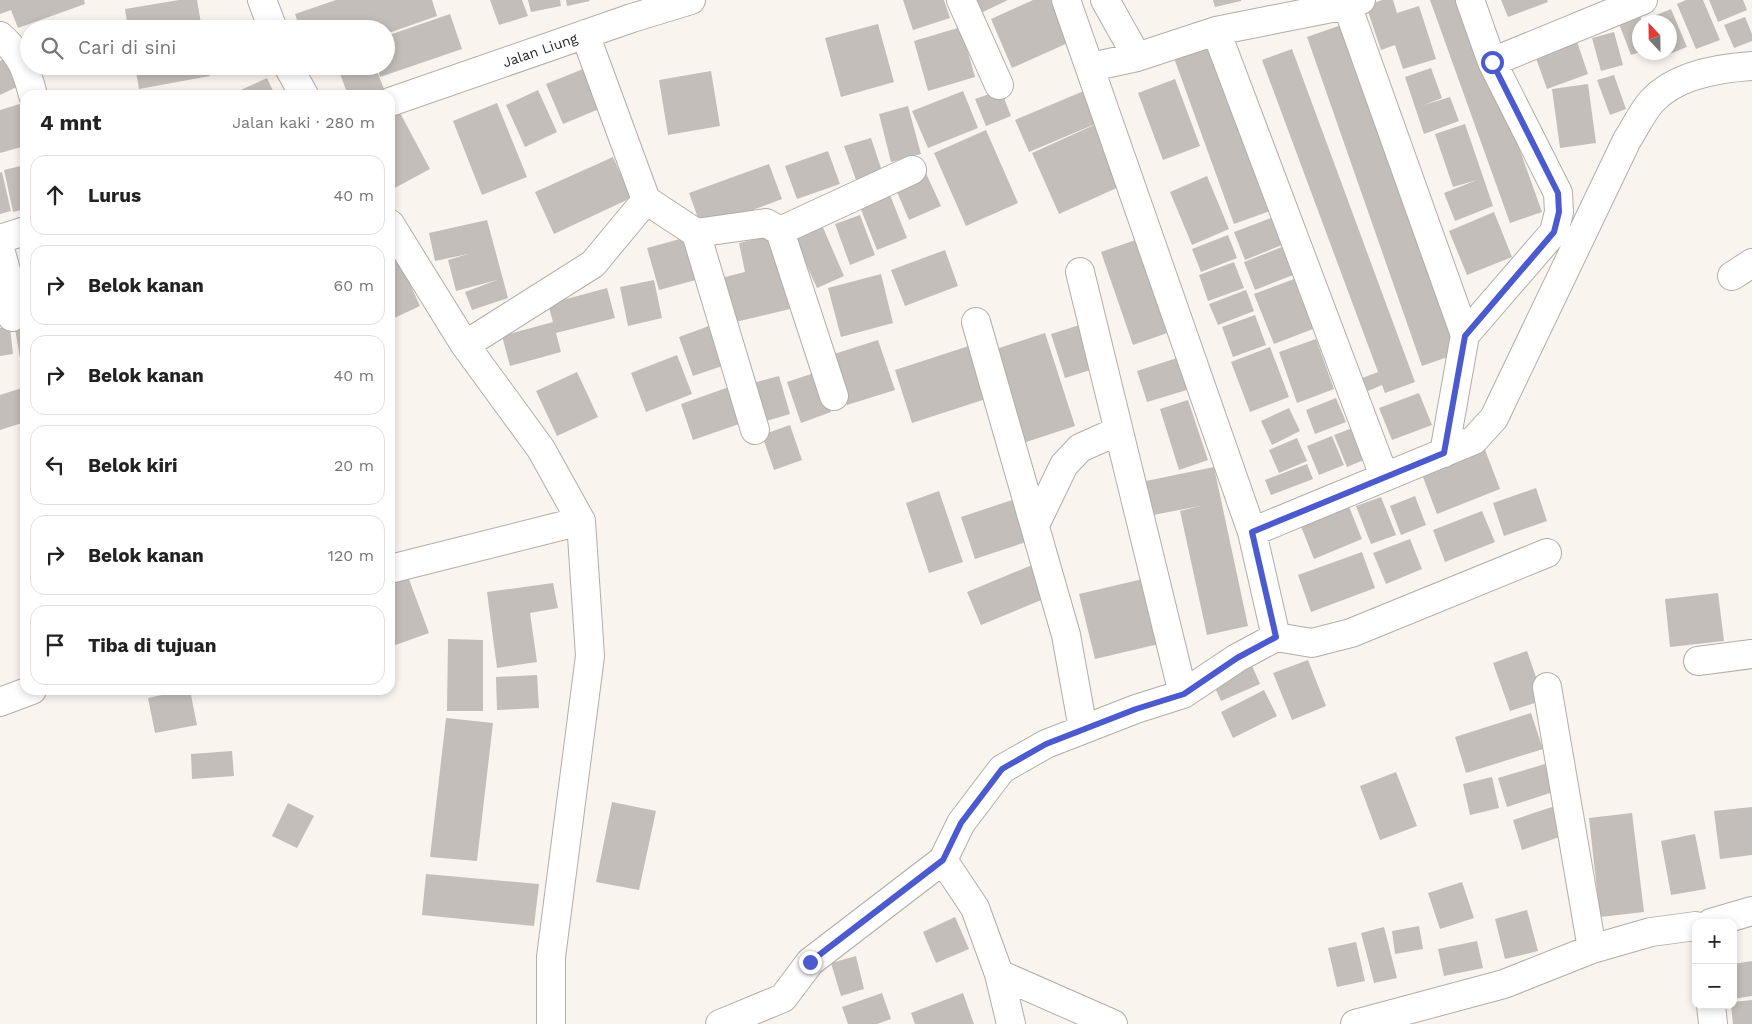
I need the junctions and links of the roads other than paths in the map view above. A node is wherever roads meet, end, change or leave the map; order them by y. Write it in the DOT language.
graph roads {
  1 [pos="262,0"];
  2 [pos="691,0"];
  3 [pos="961,0"];
  4 [pos="1066,0"];
  5 [pos="1105,0"];
  6 [pos="1470,0"];
  7 [pos="1643,0"];
  8 [pos="1354,2"];
  9 [pos="644,7"];
  10 [pos="270,20"];
  11 [pos="1216,31"];
  12 [pos="585,34"];
  13 [pos="0,36"];
  14 [pos="20,57"];
  15 [pos="1138,57"];
  16 [pos="1492,62"];
  17 [pos="1752,66"];
  18 [pos="1092,68"];
  19 [pos="28,75"];
  20 [pos="293,75"];
  21 [pos="1000,85"];
  22 [pos="32,90"];
  23 [pos="301,90"];
  24 [pos="395,100"];
  25 [pos="912,170"];
  26 [pos="646,200"];
  27 [pos="780,230"];
  28 [pos="395,232"];
  29 [pos="20,233"];
  30 [pos="696,233"];
  31 [pos="0,240"];
  32 [pos="0,249"];
  33 [pos="1080,272"];
  34 [pos="12,317"];
  35 [pos="976,322"];
  36 [pos="1465,336"];
  37 [pos="465,345"];
  38 [pos="834,396"];
  39 [pos="755,430"];
  40 [pos="1118,431"];
  41 [pos="1444,453"];
  42 [pos="1384,476"];
  43 [pos="581,521"];
  44 [pos="1035,525"];
  45 [pos="1252,532"];
  46 [pos="1547,554"];
  47 [pos="395,568"];
  48 [pos="1276,637"];
  49 [pos="1752,654"];
  50 [pos="1698,661"];
  51 [pos="1546,687"];
  52 [pos="20,694"];
  53 [pos="1184,694"];
  54 [pos="0,702"];
  55 [pos="1084,729"];
  56 [pos="943,860"];
  57 [pos="1752,912"];
  58 [pos="1726,919"];
  59 [pos="1692,927"];
  60 [pos="1592,949"];
  61 [pos="999,974"];
  62 [pos="1712,1009"];
  63 [pos="551,1024"];
  64 [pos="720,1024"];
  65 [pos="1010,1024"];
  66 [pos="1113,1024"];
  67 [pos="1355,1024"];
  68 [pos="1713,1024"];
  1 -- 10 [label="street"];
  2 -- 9 [label="street, Jalan Liung"];
  3 -- 21 [label="street"];
  4 -- 18 [label="street"];
  5 -- 15 [label="street"];
  6 -- 16 [label="street"];
  7 -- 16 [label="street"];
  8 -- 11 [label="street"];
  8 -- 36 [label="street"];
  9 -- 12 [label="street, Jalan Liung"];
  11 -- 15 [label="street"];
  11 -- 42 [label="street"];
  12 -- 24 [label="street, Jalan Liung"];
  12 -- 26 [label="street"];
  13 -- 14 [label="street"];
  15 -- 18 [label="street"];
  16 -- 36 [label="street"];
  17 -- 41 [label="street"];
  18 -- 45 [label="street"];
  19 -- 22 [label="street"];
  20 -- 23 [label="street"];
  25 -- 27 [label="street"];
  26 -- 30 [label="street"];
  26 -- 37 [label="street"];
  27 -- 30 [label="street"];
  27 -- 38 [label="street"];
  28 -- 37 [label="street"];
  29 -- 31 [label="street"];
  30 -- 39 [label="street"];
  32 -- 34 [label="street"];
  33 -- 40 [label="street"];
  35 -- 44 [label="street"];
  36 -- 41 [label="street"];
  37 -- 43 [label="street"];
  40 -- 44 [label="street"];
  40 -- 53 [label="street"];
  41 -- 42 [label="street"];
  42 -- 45 [label="street"];
  43 -- 47 [label="street"];
  43 -- 63 [label="street"];
  44 -- 55 [label="street"];
  45 -- 48 [label="street"];
  46 -- 48 [label="street"];
  48 -- 53 [label="street"];
  49 -- 50 [label="street"];
  51 -- 60 [label="street"];
  52 -- 54 [label="street"];
  53 -- 55 [label="street"];
  55 -- 56 [label="street"];
  56 -- 61 [label="street"];
  56 -- 64 [label="street"];
  57 -- 58 [label="street"];
  59 -- 60 [label="street"];
  60 -- 67 [label="street"];
  61 -- 65 [label="street"];
  61 -- 66 [label="street"];
  62 -- 68 [label="street"];
}
